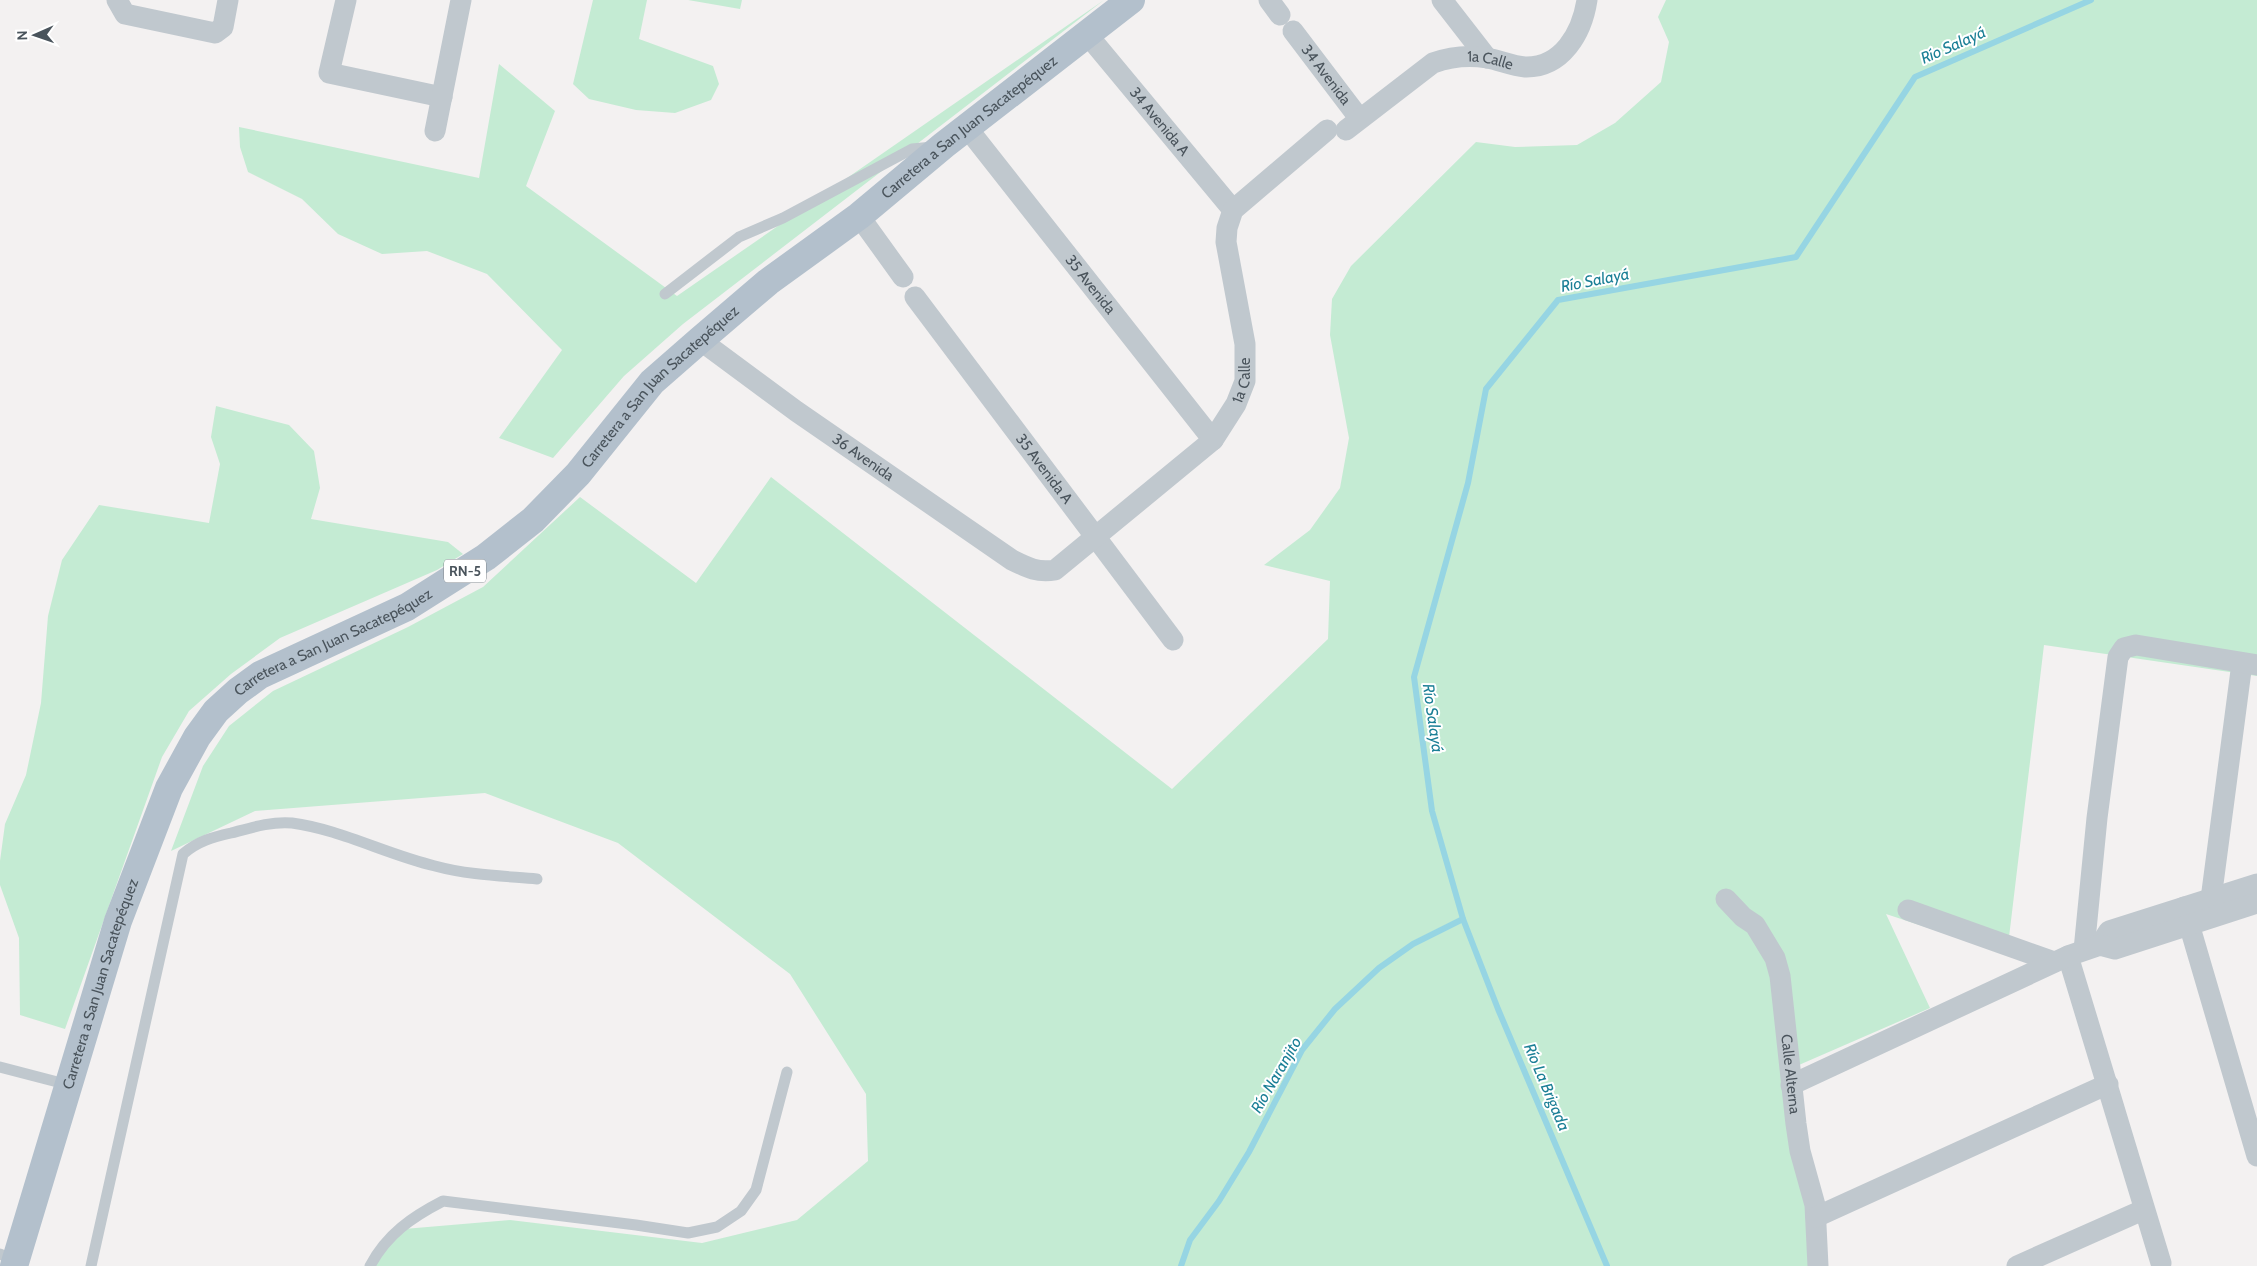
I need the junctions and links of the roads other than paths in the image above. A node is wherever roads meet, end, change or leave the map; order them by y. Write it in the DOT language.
graph roads {
  1 [pos="117,0"];
  2 [pos="228,0"];
  3 [pos="346,0"];
  4 [pos="461,0"];
  5 [pos="1131,0"];
  6 [pos="1442,0"];
  7 [pos="1587,0"];
  8 [pos="1293,32"];
  9 [pos="1086,33"];
  10 [pos="1487,58"];
  11 [pos="442,97"];
  12 [pos="1344,126"];
  13 [pos="968,129"];
  14 [pos="435,131"];
  15 [pos="944,145"];
  16 [pos="1233,210"];
  17 [pos="859,216"];
  18 [pos="902,277"];
  19 [pos="665,294"];
  20 [pos="915,297"];
  21 [pos="700,340"];
  22 [pos="1213,440"];
  23 [pos="1095,537"];
  24 [pos="1031,570"];
  25 [pos="1173,640"];
  26 [pos="2250,664"];
  27 [pos="537,879"];
  28 [pos="2257,884"];
  29 [pos="1726,899"];
  30 [pos="2211,899"];
  31 [pos="2257,904"];
  32 [pos="1908,910"];
  33 [pos="2187,917"];
  34 [pos="2077,953"];
  35 [pos="0,1067"];
  36 [pos="787,1072"];
  37 [pos="2108,1084"];
  38 [pos="69,1085"];
  39 [pos="1791,1085"];
  40 [pos="2257,1156"];
  41 [pos="2143,1210"];
  42 [pos="1816,1217"];
  43 [pos="10,1260"];
  44 [pos="2161,1263"];
  45 [pos="91,1266"];
  46 [pos="370,1266"];
  47 [pos="1818,1266"];
  48 [pos="2017,1266"];
  1 -- 2 [label="street"];
  3 -- 11 [label="street"];
  4 -- 11 [label="street"];
  5 -- 9 [label="main road, Carretera a San Juan Sacatepéquez / RN-5"];
  6 -- 10 [label="street"];
  7 -- 10 [label="street, 1a Calle"];
  8 -- 12 [label="street, 34 Avenida"];
  9 -- 13 [label="main road, Carretera a San Juan Sacatepéquez / RN-5"];
  9 -- 16 [label="street, 34 Avenida A"];
  10 -- 12 [label="street, 1a Calle"];
  11 -- 14 [label="street"];
  12 -- 16 [label="street, 1a Calle"];
  13 -- 15 [label="main road, Carretera a San Juan Sacatepéquez / RN-5"];
  13 -- 22 [label="street, 35 Avenida"];
  15 -- 17 [label="main road, Carretera a San Juan Sacatepéquez / RN-5"];
  15 -- 19 [label="lane"];
  16 -- 22 [label="street, 1a Calle"];
  17 -- 18 [label="street"];
  17 -- 21 [label="main road, Carretera a San Juan Sacatepéquez / RN-5"];
  20 -- 23 [label="street, 35 Avenida A"];
  21 -- 24 [label="street, 36 Avenida"];
  21 -- 38 [label="main road, Carretera a San Juan Sacatepéquez / RN-5"];
  22 -- 23 [label="street, 1a Calle"];
  23 -- 24 [label="street, 1a Calle"];
  23 -- 25 [label="street, 35 Avenida A"];
  26 -- 30 [label="street"];
  26 -- 34 [label="street"];
  27 -- 45 [label="lane"];
  28 -- 30 [label="street"];
  29 -- 39 [label="street, Calle Alterna"];
  30 -- 33 [label="street"];
  31 -- 33 [label="street"];
  32 -- 34 [label="street"];
  33 -- 34 [label="street"];
  33 -- 40 [label="street"];
  34 -- 37 [label="street"];
  34 -- 39 [label="street"];
  35 -- 38 [label="lane"];
  36 -- 46 [label="lane"];
  37 -- 41 [label="street"];
  37 -- 42 [label="street"];
  38 -- 43 [label="main road, Carretera a San Juan Sacatepéquez / RN-5"];
  39 -- 42 [label="street, Calle Alterna"];
  41 -- 44 [label="street"];
  41 -- 48 [label="street"];
  42 -- 47 [label="street, Calle Alterna"];
}
